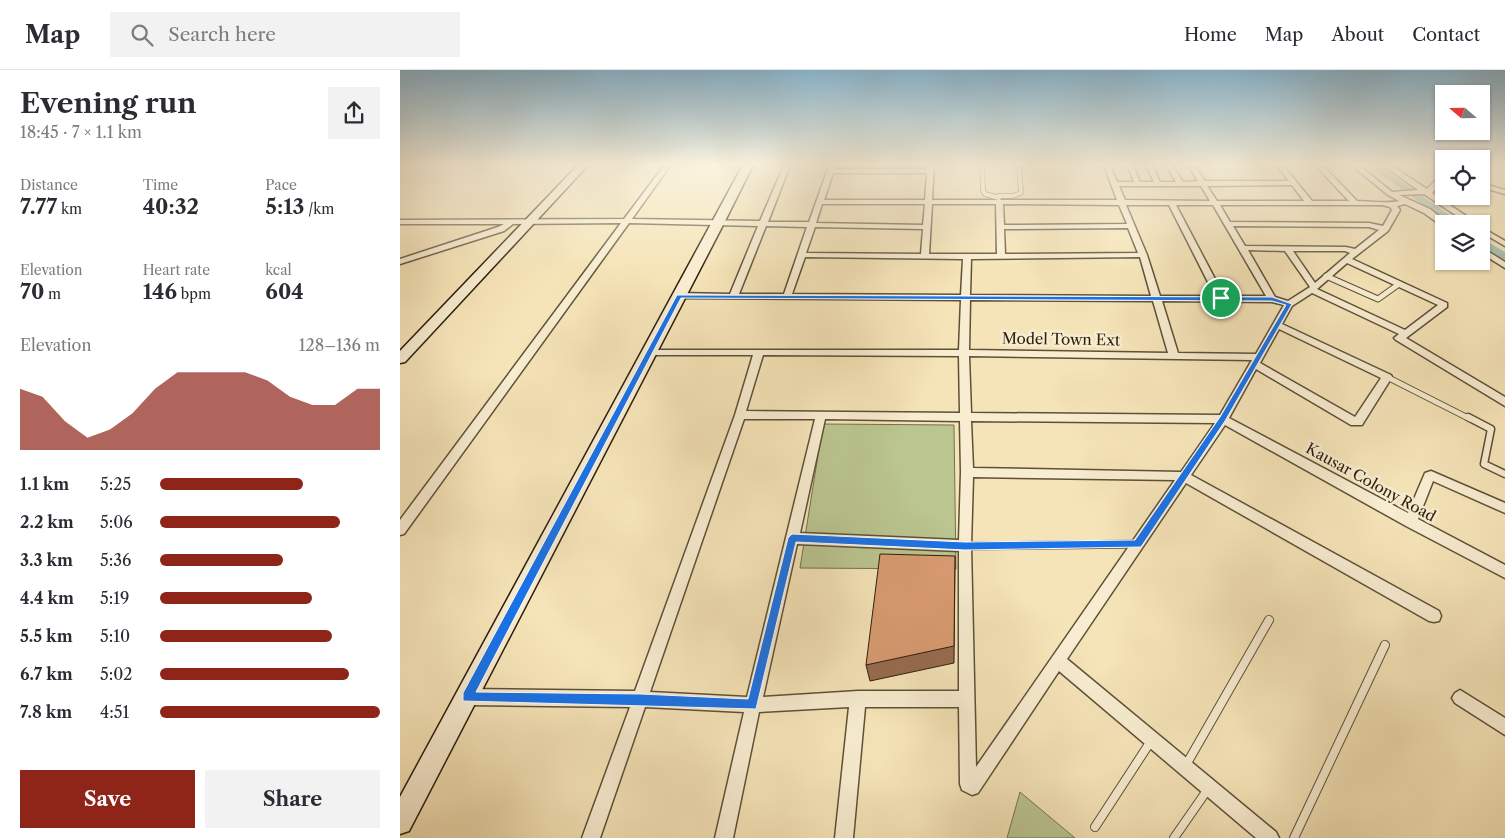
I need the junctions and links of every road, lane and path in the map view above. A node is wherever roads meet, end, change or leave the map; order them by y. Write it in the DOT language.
graph roads {
  1 [pos="552,199"];
  2 [pos="642,199"];
  3 [pos="731,199"];
  4 [pos="774,199"];
  5 [pos="821,199"];
  6 [pos="928,199"];
  7 [pos="999,199"];
  8 [pos="1212,199"];
  9 [pos="1307,199"];
  10 [pos="1351,199"];
  11 [pos="1398,199"];
  12 [pos="1437,199"];
  13 [pos="1123,201"];
  14 [pos="820,202"];
  15 [pos="928,202"];
  16 [pos="1171,202"];
  17 [pos="1214,202"];
  18 [pos="1404,202"];
  19 [pos="1310,203"];
  20 [pos="1355,203"];
  21 [pos="1392,205"];
  22 [pos="1461,215"];
  23 [pos="1435,217"];
  24 [pos="625,221"];
  25 [pos="400,222"];
  26 [pos="511,222"];
  27 [pos="530,222"];
  28 [pos="719,223"];
  29 [pos="764,224"];
  30 [pos="1228,224"];
  31 [pos="812,226"];
  32 [pos="926,226"];
  33 [pos="1000,226"];
  34 [pos="1131,226"];
  35 [pos="1385,230"];
  36 [pos="1490,235"];
  37 [pos="1505,244"];
  38 [pos="1243,248"];
  39 [pos="1288,249"];
  40 [pos="1356,252"];
  41 [pos="802,254"];
  42 [pos="924,255"];
  43 [pos="1143,255"];
  44 [pos="1490,255"];
  45 [pos="967,256"];
  46 [pos="1001,256"];
  47 [pos="1347,260"];
  48 [pos="400,262"];
  49 [pos="1505,266"];
  50 [pos="1326,276"];
  51 [pos="1400,284"];
  52 [pos="1314,288"];
  53 [pos="679,296"];
  54 [pos="733,297"];
  55 [pos="787,297"];
  56 [pos="1221,298"];
  57 [pos="965,299"];
  58 [pos="1272,299"];
  59 [pos="1158,300"];
  60 [pos="1289,304"];
  61 [pos="1277,325"];
  62 [pos="1406,334"];
  63 [pos="649,352"];
  64 [pos="759,353"];
  65 [pos="964,353"];
  66 [pos="1174,355"];
  67 [pos="400,359"];
  68 [pos="1258,361"];
  69 [pos="1386,377"];
  70 [pos="1505,402"];
  71 [pos="740,414"];
  72 [pos="821,415"];
  73 [pos="965,416"];
  74 [pos="1223,419"];
  75 [pos="967,472"];
  76 [pos="1505,474"];
  77 [pos="1183,476"];
  78 [pos="1505,508"];
  79 [pos="1410,522"];
  80 [pos="400,530"];
  81 [pos="792,538"];
  82 [pos="1138,544"];
  83 [pos="965,546"];
  84 [pos="1505,572"];
  85 [pos="1434,616"];
  86 [pos="1269,620"];
  87 [pos="1385,645"];
  88 [pos="1058,661"];
  89 [pos="467,697"];
  90 [pos="1460,698"];
  91 [pos="641,699"];
  92 [pos="966,699"];
  93 [pos="858,700"];
  94 [pos="752,705"];
  95 [pos="1505,727"];
  96 [pos="1152,739"];
  97 [pos="1185,767"];
  98 [pos="1209,787"];
  99 [pos="400,822"];
  100 [pos="1095,828"];
  101 [pos="591,838"];
  102 [pos="724,838"];
  103 [pos="844,838"];
  104 [pos="1174,838"];
  105 [pos="1270,838"];
  106 [pos="1294,838"];
  1 -- 27 [label="street"];
  2 -- 24 [label="street"];
  3 -- 28 [label="street"];
  4 -- 29 [label="street"];
  5 -- 14 [label="street"];
  6 -- 15 [label="street"];
  7 -- 13 [label="street"];
  7 -- 15 [label="street"];
  7 -- 33 [label="street"];
  8 -- 17 [label="street"];
  9 -- 19 [label="street"];
  10 -- 20 [label="street"];
  11 -- 18 [label="street"];
  12 -- 22 [label="street"];
  13 -- 16 [label="street"];
  13 -- 34 [label="street"];
  14 -- 15 [label="street"];
  14 -- 31 [label="street"];
  15 -- 32 [label="street"];
  16 -- 17 [label="street"];
  16 -- 56 [label="street"];
  17 -- 19 [label="street"];
  17 -- 30 [label="street"];
  18 -- 21 [label="street"];
  18 -- 23 [label="street"];
  19 -- 20 [label="street"];
  20 -- 21 [label="street"];
  21 -- 35 [label="street"];
  24 -- 27 [label="street"];
  24 -- 28 [label="street"];
  24 -- 80 [label="street"];
  25 -- 26 [label="street"];
  26 -- 27 [label="street"];
  26 -- 48 [label="street"];
  27 -- 67 [label="street"];
  28 -- 29 [label="street"];
  28 -- 53 [label="street"];
  29 -- 31 [label="street"];
  29 -- 54 [label="street"];
  30 -- 35 [label="street"];
  30 -- 38 [label="street"];
  31 -- 32 [label="street"];
  31 -- 41 [label="street"];
  32 -- 42 [label="street"];
  33 -- 34 [label="street"];
  33 -- 46 [label="street"];
  34 -- 43 [label="street"];
  35 -- 40 [label="street"];
  36 -- 37 [label="street"];
  38 -- 39 [label="street"];
  38 -- 58 [label="street"];
  39 -- 40 [label="street"];
  39 -- 52 [label="street"];
  40 -- 47 [label="street"];
  41 -- 42 [label="street"];
  41 -- 55 [label="street"];
  42 -- 45 [label="street"];
  43 -- 46 [label="street"];
  43 -- 59 [label="street"];
  44 -- 49 [label="street"];
  45 -- 46 [label="street"];
  45 -- 57 [label="street"];
  47 -- 50 [label="street"];
  47 -- 51 [label="street"];
  50 -- 51 [label="lane"];
  50 -- 52 [label="street"];
  51 -- 62 [label="street"];
  52 -- 60 [label="street"];
  52 -- 62 [label="street"];
  53 -- 54 [label="street"];
  53 -- 63 [label="street"];
  54 -- 55 [label="street"];
  55 -- 57 [label="street"];
  56 -- 58 [label="street"];
  56 -- 59 [label="street"];
  57 -- 59 [label="street"];
  57 -- 65 [label="street"];
  58 -- 60 [label="street"];
  59 -- 66 [label="street"];
  60 -- 61 [label="street"];
  61 -- 68 [label="street"];
  61 -- 69 [label="street"];
  62 -- 70 [label="street"];
  63 -- 64 [label="street, Model Town Ext"];
  63 -- 89 [label="street"];
  64 -- 65 [label="street, Model Town Ext"];
  64 -- 71 [label="street"];
  65 -- 66 [label="street, Model Town Ext"];
  65 -- 73 [label="street"];
  66 -- 68 [label="street, Model Town Ext"];
  68 -- 69 [label="street"];
  68 -- 74 [label="street"];
  69 -- 76 [label="lane"];
  71 -- 72 [label="street"];
  71 -- 91 [label="street"];
  72 -- 73 [label="street"];
  72 -- 81 [label="street"];
  73 -- 74 [label="street"];
  73 -- 75 [label="street"];
  74 -- 77 [label="street"];
  74 -- 79 [label="street, Kausar Colony Road"];
  75 -- 77 [label="street"];
  75 -- 83 [label="street"];
  77 -- 82 [label="street"];
  77 -- 85 [label="street"];
  78 -- 79 [label="street"];
  79 -- 84 [label="street, Kausar Colony Road"];
  81 -- 83 [label="street"];
  81 -- 94 [label="street"];
  82 -- 83 [label="lane"];
  82 -- 88 [label="street"];
  83 -- 92 [label="street"];
  86 -- 97 [label="lane"];
  87 -- 106 [label="lane"];
  88 -- 92 [label="street"];
  88 -- 96 [label="street"];
  89 -- 91 [label="street"];
  89 -- 99 [label="street"];
  90 -- 95 [label="street"];
  91 -- 94 [label="street"];
  91 -- 101 [label="street"];
  92 -- 93 [label="street"];
  93 -- 94 [label="street"];
  93 -- 103 [label="street"];
  94 -- 102 [label="street"];
  96 -- 97 [label="street"];
  96 -- 100 [label="lane"];
  97 -- 98 [label="street"];
  98 -- 104 [label="lane"];
  98 -- 105 [label="street"];
}
